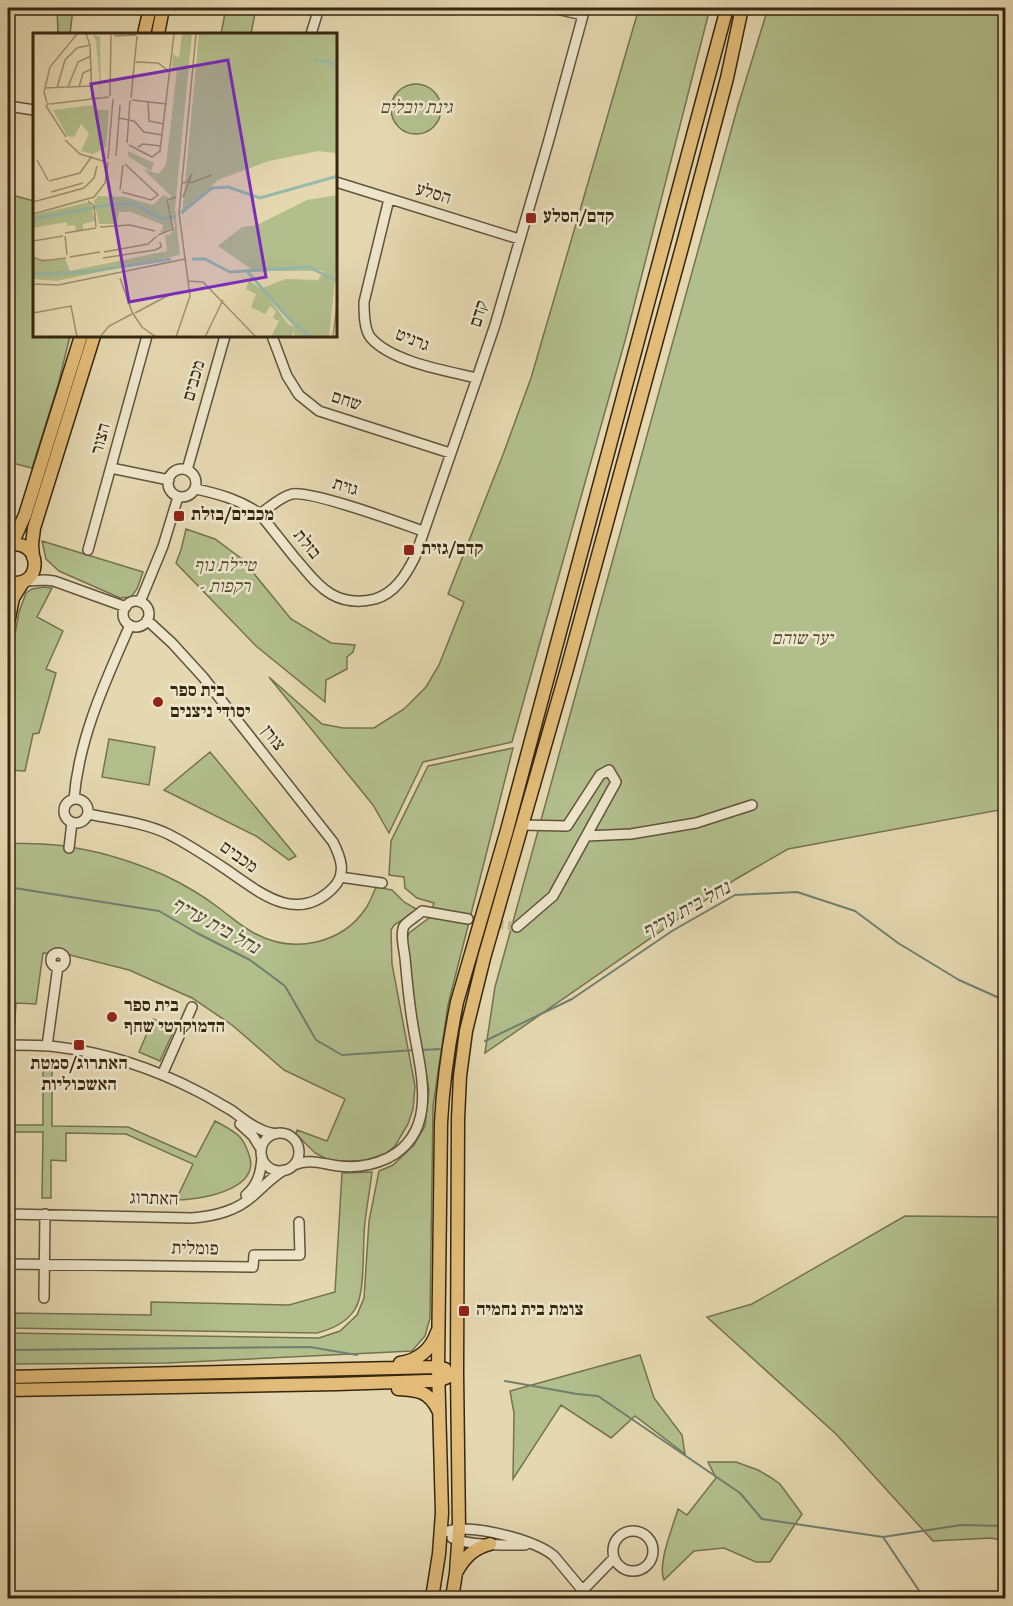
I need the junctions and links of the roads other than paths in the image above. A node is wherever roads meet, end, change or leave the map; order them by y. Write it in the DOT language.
graph roads {
  1 [pos="150,8"];
  2 [pos="163,8"];
  3 [pos="319,8"];
  4 [pos="552,8"];
  5 [pos="727,8"];
  6 [pos="742,8"];
  7 [pos="584,11"];
  8 [pos="144,33"];
  9 [pos="158,33"];
  10 [pos="311,33"];
  11 [pos="8,106"];
  12 [pos="33,110"];
  13 [pos="338,183"];
  14 [pos="389,199"];
  15 [pos="519,239"];
  16 [pos="80,338"];
  17 [pos="93,338"];
  18 [pos="146,338"];
  19 [pos="224,338"];
  20 [pos="273,338"];
  21 [pos="477,378"];
  22 [pos="450,453"];
  23 [pos="111,468"];
  24 [pos="187,470"];
  25 [pos="168,480"];
  26 [pos="196,489"];
  27 [pos="178,497"];
  28 [pos="260,514"];
  29 [pos="423,531"];
  30 [pos="8,545"];
  31 [pos="88,550"];
  32 [pos="34,559"];
  33 [pos="25,581"];
  34 [pos="54,581"];
  35 [pos="8,582"];
  36 [pos="140,602"];
  37 [pos="363,602"];
  38 [pos="126,607"];
  39 [pos="147,621"];
  40 [pos="8,623"];
  41 [pos="130,625"];
  42 [pos="74,799"];
  43 [pos="752,805"];
  44 [pos="88,814"];
  45 [pos="72,822"];
  46 [pos="522,825"];
  47 [pos="586,836"];
  48 [pos="69,848"];
  49 [pos="340,877"];
  50 [pos="382,883"];
  51 [pos="468,919"];
  52 [pos="518,927"];
  53 [pos="58,966"];
  54 [pos="192,1007"];
  55 [pos="8,1045"];
  56 [pos="47,1046"];
  57 [pos="8,1051"];
  58 [pos="162,1075"];
  59 [pos="275,1134"];
  60 [pos="297,1144"];
  61 [pos="261,1153"];
  62 [pos="319,1162"];
  63 [pos="294,1165"];
  64 [pos="284,1170"];
  65 [pos="8,1211"];
  66 [pos="45,1214"];
  67 [pos="299,1222"];
  68 [pos="8,1264"];
  69 [pos="44,1264"];
  70 [pos="44,1298"];
  71 [pos="439,1325"];
  72 [pos="438,1367"];
  73 [pos="361,1369"];
  74 [pos="457,1373"];
  75 [pos="8,1377"];
  76 [pos="438,1381"];
  77 [pos="337,1384"];
  78 [pos="8,1390"];
  79 [pos="439,1412"];
  80 [pos="441,1533"];
  81 [pos="458,1535"];
  82 [pos="490,1544"];
  83 [pos="533,1545"];
  84 [pos="615,1558"];
  85 [pos="456,1572"];
  86 [pos="586,1594"];
  87 [pos="432,1599"];
  88 [pos="452,1599"];
  1 -- 8 [label="main road"];
  2 -- 9 [label="main road"];
  3 -- 10 [label="street"];
  4 -- 7 [label="street"];
  5 -- 71 [label="main road"];
  6 -- 46 [label="main road"];
  7 -- 15 [label="street, קדם"];
  11 -- 12 [label="street"];
  13 -- 14 [label="street, הסלע"];
  14 -- 15 [label="street, הסלע"];
  14 -- 21 [label="street, גרניט"];
  15 -- 21 [label="street, קדם"];
  16 -- 30 [label="main road"];
  17 -- 32 [label="main road"];
  18 -- 23 [label="street, הצור"];
  19 -- 24 [label="street, מכבים"];
  20 -- 22 [label="street, שחם"];
  21 -- 22 [label="street, קדם"];
  22 -- 29 [label="street, קדם"];
  23 -- 25 [label="street"];
  23 -- 31 [label="street, הצור"];
  24 -- 25 [label="street"];
  24 -- 26 [label="street"];
  25 -- 27 [label="street"];
  26 -- 27 [label="street"];
  26 -- 28 [label="street, בזלת"];
  27 -- 36 [label="street"];
  28 -- 29 [label="street, גזית"];
  28 -- 37 [label="street, בזלת"];
  29 -- 37 [label="street, קדם"];
  30 -- 32 [label="main road"];
  32 -- 33 [label="main road"];
  32 -- 34 [label="street"];
  33 -- 34 [label="street"];
  33 -- 35 [label="main road"];
  33 -- 40 [label="main road"];
  34 -- 38 [label="street"];
  36 -- 38 [label="street"];
  36 -- 39 [label="street"];
  38 -- 41 [label="street"];
  39 -- 41 [label="street"];
  39 -- 49 [label="street, צורן"];
  41 -- 42 [label="street"];
  42 -- 44 [label="street"];
  42 -- 45 [label="street"];
  43 -- 47 [label="street"];
  44 -- 45 [label="street"];
  44 -- 49 [label="street, מכבים"];
  45 -- 48 [label="street"];
  46 -- 47 [label="street"];
  46 -- 74 [label="main road"];
  47 -- 52 [label="street"];
  49 -- 50 [label="street"];
  51 -- 62 [label="street"];
  53 -- 56 [label="street"];
  54 -- 58 [label="street"];
  55 -- 56 [label="street"];
  56 -- 58 [label="street"];
  57 -- 61 [label="street"];
  58 -- 59 [label="street"];
  59 -- 60 [label="street"];
  59 -- 61 [label="street"];
  60 -- 62 [label="street"];
  60 -- 63 [label="street"];
  61 -- 64 [label="street"];
  61 -- 65 [label="street, האתרוג"];
  62 -- 63 [label="street"];
  63 -- 64 [label="street"];
  64 -- 66 [label="street, האתרוג"];
  65 -- 66 [label="street, האתרוג"];
  66 -- 69 [label="street"];
  67 -- 69 [label="street, פומלית"];
  68 -- 69 [label="street"];
  69 -- 70 [label="street"];
  71 -- 72 [label="main road"];
  71 -- 73 [label="main road"];
  72 -- 73 [label="main road"];
  72 -- 74 [label="main road"];
  72 -- 76 [label="main road"];
  73 -- 75 [label="main road"];
  74 -- 76 [label="main road"];
  74 -- 81 [label="main road"];
  76 -- 77 [label="main road"];
  76 -- 79 [label="main road"];
  77 -- 78 [label="main road"];
  77 -- 79 [label="main road"];
  79 -- 80 [label="main road"];
  80 -- 81 [label="street"];
  80 -- 87 [label="main road"];
  81 -- 82 [label="street"];
  81 -- 83 [label="street"];
  81 -- 85 [label="main road"];
  82 -- 83 [label="street"];
  82 -- 85 [label="main road"];
  83 -- 86 [label="street"];
  84 -- 84 [label="street"];
  84 -- 86 [label="street"];
  85 -- 88 [label="main road"];
}
